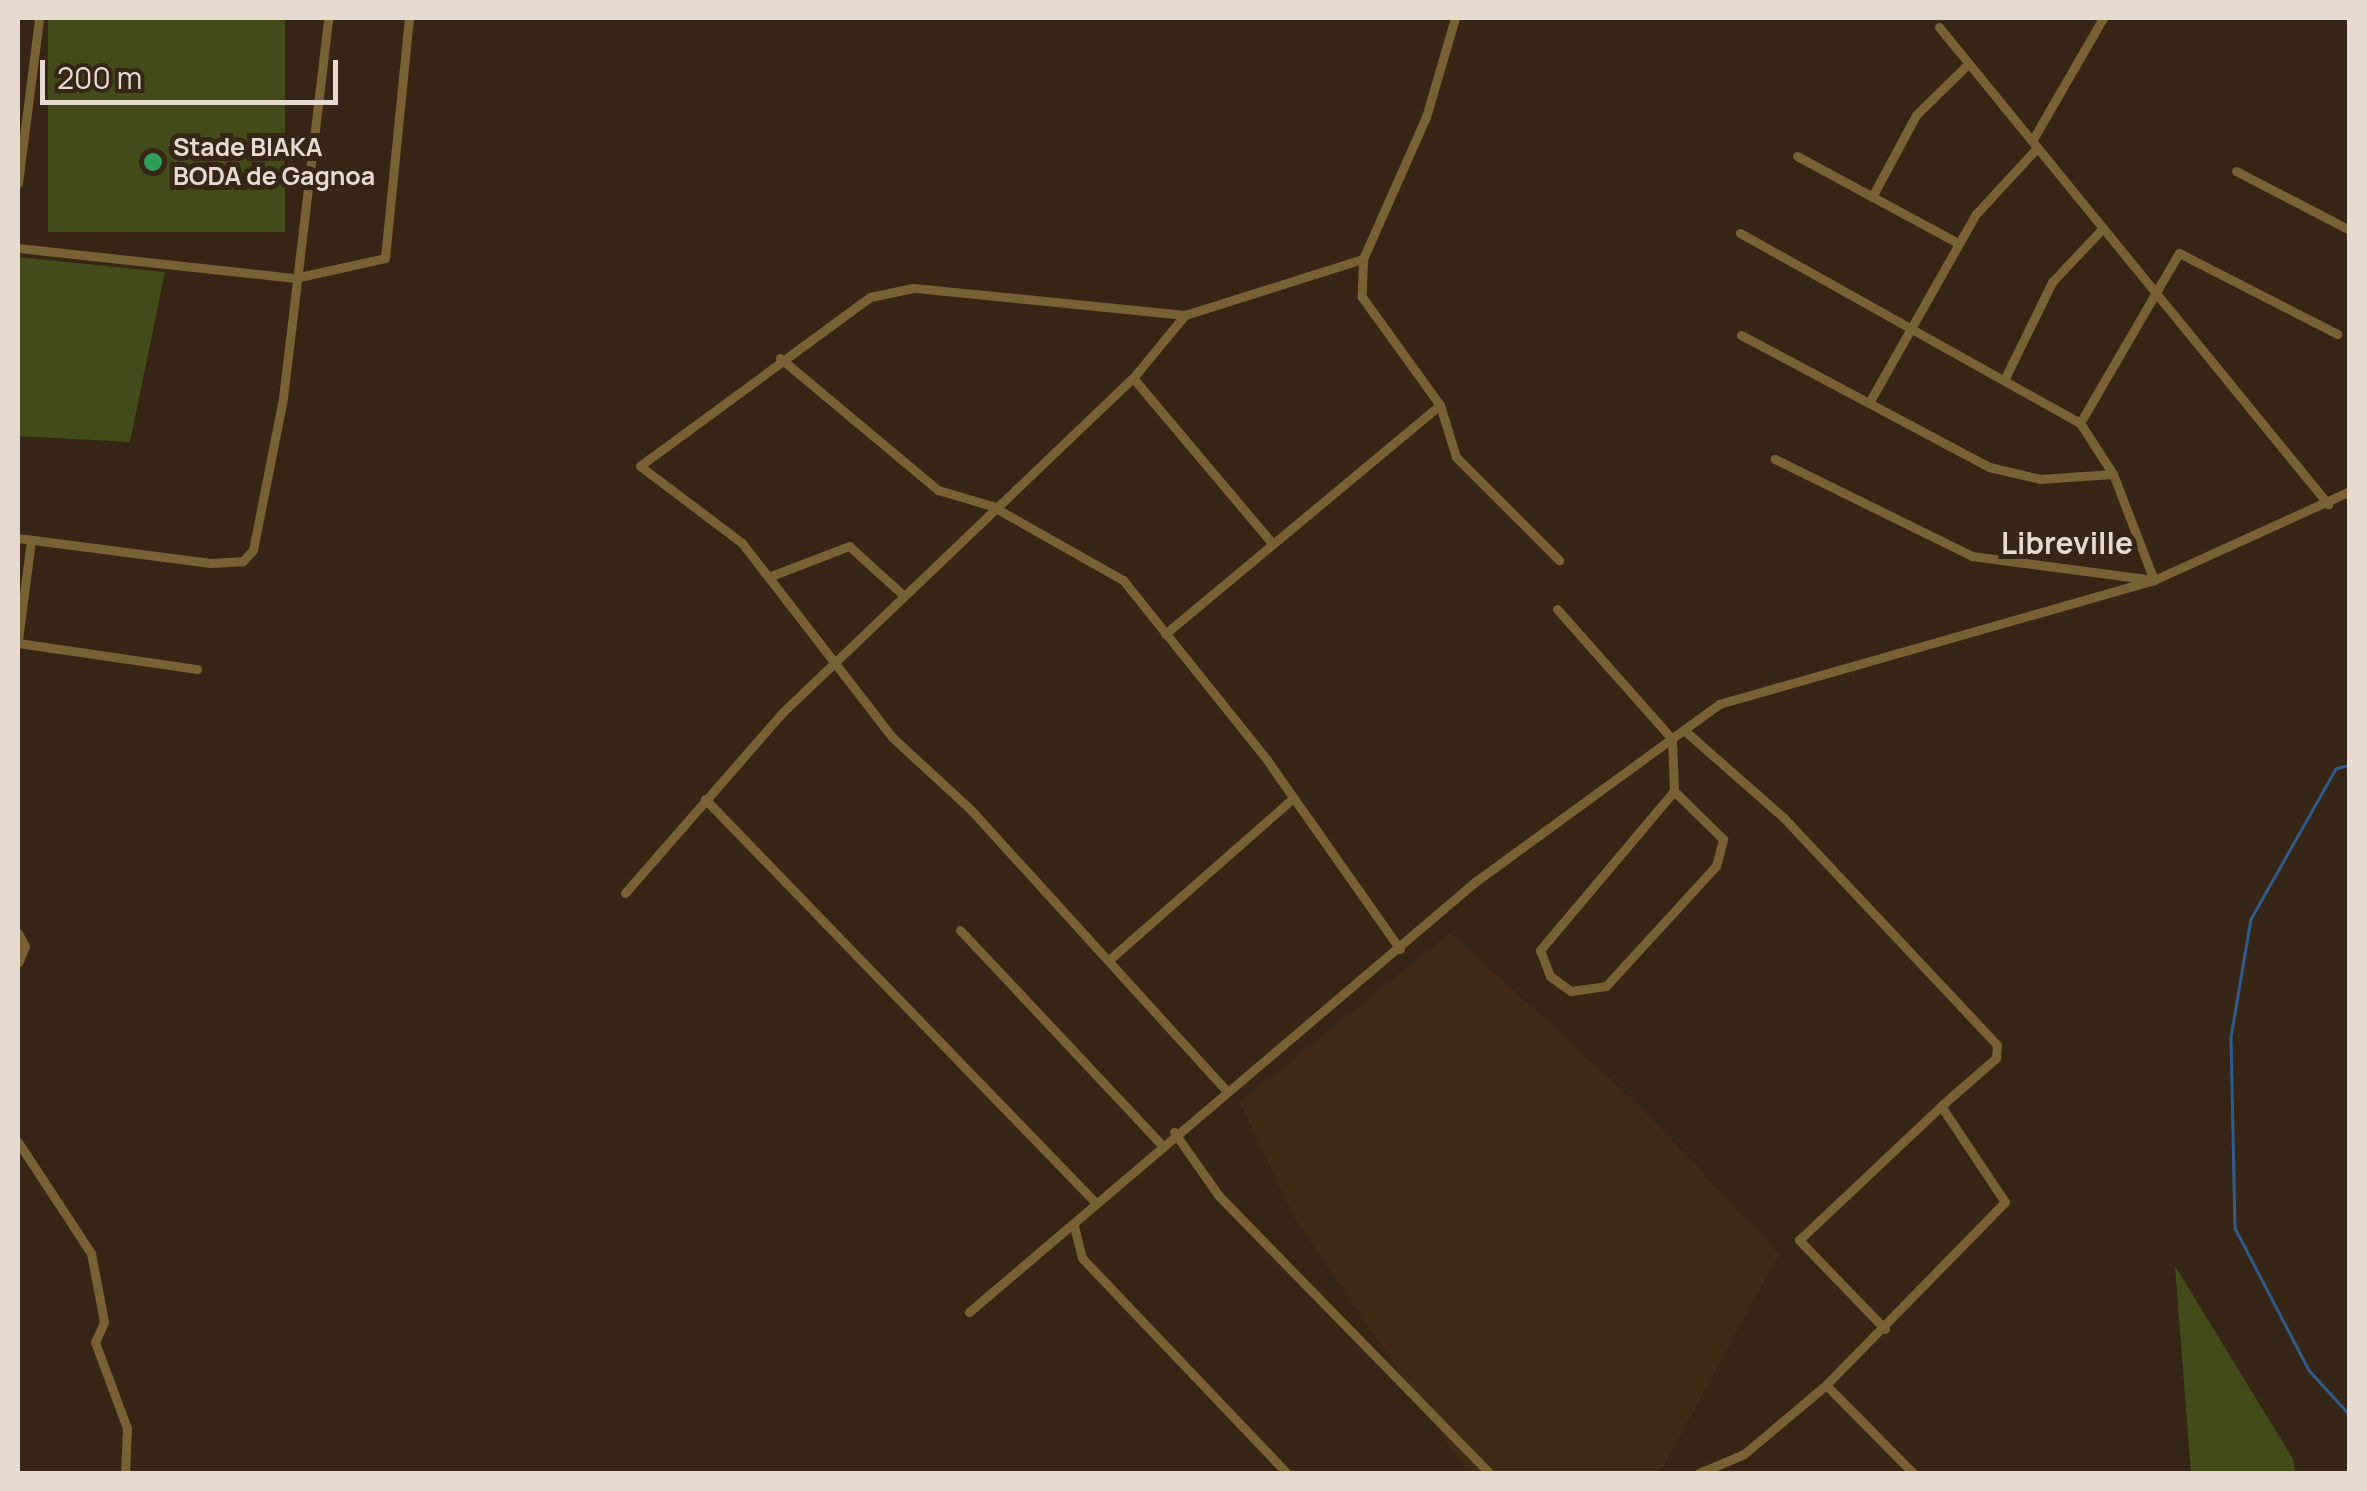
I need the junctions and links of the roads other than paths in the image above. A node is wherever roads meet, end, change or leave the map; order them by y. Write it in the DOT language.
graph roads {
  1 [pos="38,18"];
  2 [pos="328,18"];
  3 [pos="409,18"];
  4 [pos="1455,18"];
  5 [pos="2103,18"];
  6 [pos="1939,27"];
  7 [pos="1967,66"];
  8 [pos="18,95"];
  9 [pos="30,96"];
  10 [pos="2035,145"];
  11 [pos="1797,156"];
  12 [pos="2236,171"];
  13 [pos="18,183"];
  14 [pos="1872,197"];
  15 [pos="2102,228"];
  16 [pos="2350,230"];
  17 [pos="1740,233"];
  18 [pos="1958,243"];
  19 [pos="18,248"];
  20 [pos="1362,258"];
  21 [pos="295,278"];
  22 [pos="2157,294"];
  23 [pos="1185,315"];
  24 [pos="1914,324"];
  25 [pos="2337,334"];
  26 [pos="1741,335"];
  27 [pos="780,358"];
  28 [pos="2006,376"];
  29 [pos="1133,378"];
  30 [pos="1870,401"];
  31 [pos="1440,405"];
  32 [pos="2080,423"];
  33 [pos="1775,459"];
  34 [pos="2114,474"];
  35 [pos="2350,490"];
  36 [pos="2328,504"];
  37 [pos="992,506"];
  38 [pos="18,538"];
  39 [pos="30,540"];
  40 [pos="1274,544"];
  41 [pos="1559,560"];
  42 [pos="771,576"];
  43 [pos="2154,580"];
  44 [pos="903,595"];
  45 [pos="1557,608"];
  46 [pos="1165,634"];
  47 [pos="18,641"];
  48 [pos="833,666"];
  49 [pos="197,669"];
  50 [pos="1685,731"];
  51 [pos="1672,739"];
  52 [pos="1674,792"];
  53 [pos="705,799"];
  54 [pos="1291,800"];
  55 [pos="625,892"];
  56 [pos="960,930"];
  57 [pos="18,933"];
  58 [pos="1400,950"];
  59 [pos="1110,958"];
  60 [pos="18,964"];
  61 [pos="1227,1091"];
  62 [pos="1941,1106"];
  63 [pos="1174,1132"];
  64 [pos="18,1142"];
  65 [pos="1160,1143"];
  66 [pos="1096,1203"];
  67 [pos="1074,1226"];
  68 [pos="969,1312"];
  69 [pos="1885,1329"];
  70 [pos="1826,1385"];
  71 [pos="124,1474"];
  72 [pos="1288,1474"];
  73 [pos="1490,1474"];
  74 [pos="1697,1474"];
  75 [pos="1914,1474"];
  1 -- 9 [label="street"];
  2 -- 21 [label="street"];
  3 -- 21 [label="street"];
  4 -- 20 [label="street"];
  5 -- 10 [label="street"];
  6 -- 7 [label="street"];
  7 -- 10 [label="street"];
  7 -- 14 [label="street"];
  8 -- 9 [label="street"];
  9 -- 13 [label="street"];
  10 -- 15 [label="street"];
  10 -- 18 [label="street"];
  11 -- 14 [label="street"];
  12 -- 16 [label="street"];
  14 -- 18 [label="street"];
  15 -- 22 [label="street"];
  15 -- 28 [label="street"];
  17 -- 24 [label="street"];
  18 -- 24 [label="street"];
  19 -- 21 [label="street"];
  20 -- 23 [label="street"];
  20 -- 31 [label="street"];
  21 -- 39 [label="street"];
  22 -- 25 [label="street"];
  22 -- 32 [label="street"];
  22 -- 36 [label="street"];
  23 -- 27 [label="street"];
  23 -- 29 [label="street"];
  24 -- 28 [label="street"];
  24 -- 30 [label="street"];
  26 -- 30 [label="street"];
  27 -- 37 [label="street"];
  27 -- 42 [label="street"];
  28 -- 32 [label="street"];
  29 -- 37 [label="street"];
  29 -- 40 [label="street"];
  30 -- 34 [label="street"];
  31 -- 40 [label="street"];
  31 -- 41 [label="street"];
  32 -- 34 [label="street"];
  33 -- 43 [label="street"];
  34 -- 43 [label="street"];
  35 -- 36 [label="street"];
  36 -- 43 [label="street"];
  37 -- 44 [label="street"];
  37 -- 46 [label="street"];
  38 -- 39 [label="street"];
  39 -- 47 [label="street"];
  40 -- 46 [label="street"];
  42 -- 44 [label="street"];
  42 -- 48 [label="street"];
  43 -- 50 [label="street"];
  44 -- 48 [label="street"];
  45 -- 51 [label="street"];
  46 -- 54 [label="street"];
  47 -- 49 [label="street"];
  48 -- 53 [label="street"];
  48 -- 59 [label="street"];
  50 -- 51 [label="street"];
  50 -- 62 [label="street"];
  51 -- 52 [label="street"];
  51 -- 58 [label="street"];
  52 -- 52 [label="street"];
  53 -- 55 [label="street"];
  53 -- 66 [label="street"];
  54 -- 58 [label="street"];
  54 -- 59 [label="street"];
  56 -- 65 [label="street"];
  57 -- 60 [label="street"];
  58 -- 61 [label="street"];
  59 -- 61 [label="street"];
  61 -- 63 [label="street"];
  62 -- 69 [label="street"];
  62 -- 69 [label="street"];
  63 -- 65 [label="street"];
  63 -- 73 [label="street"];
  64 -- 71 [label="street"];
  65 -- 66 [label="street"];
  66 -- 67 [label="street"];
  67 -- 68 [label="street"];
  67 -- 72 [label="street"];
  69 -- 70 [label="street"];
  70 -- 74 [label="street"];
  70 -- 75 [label="street"];
}
